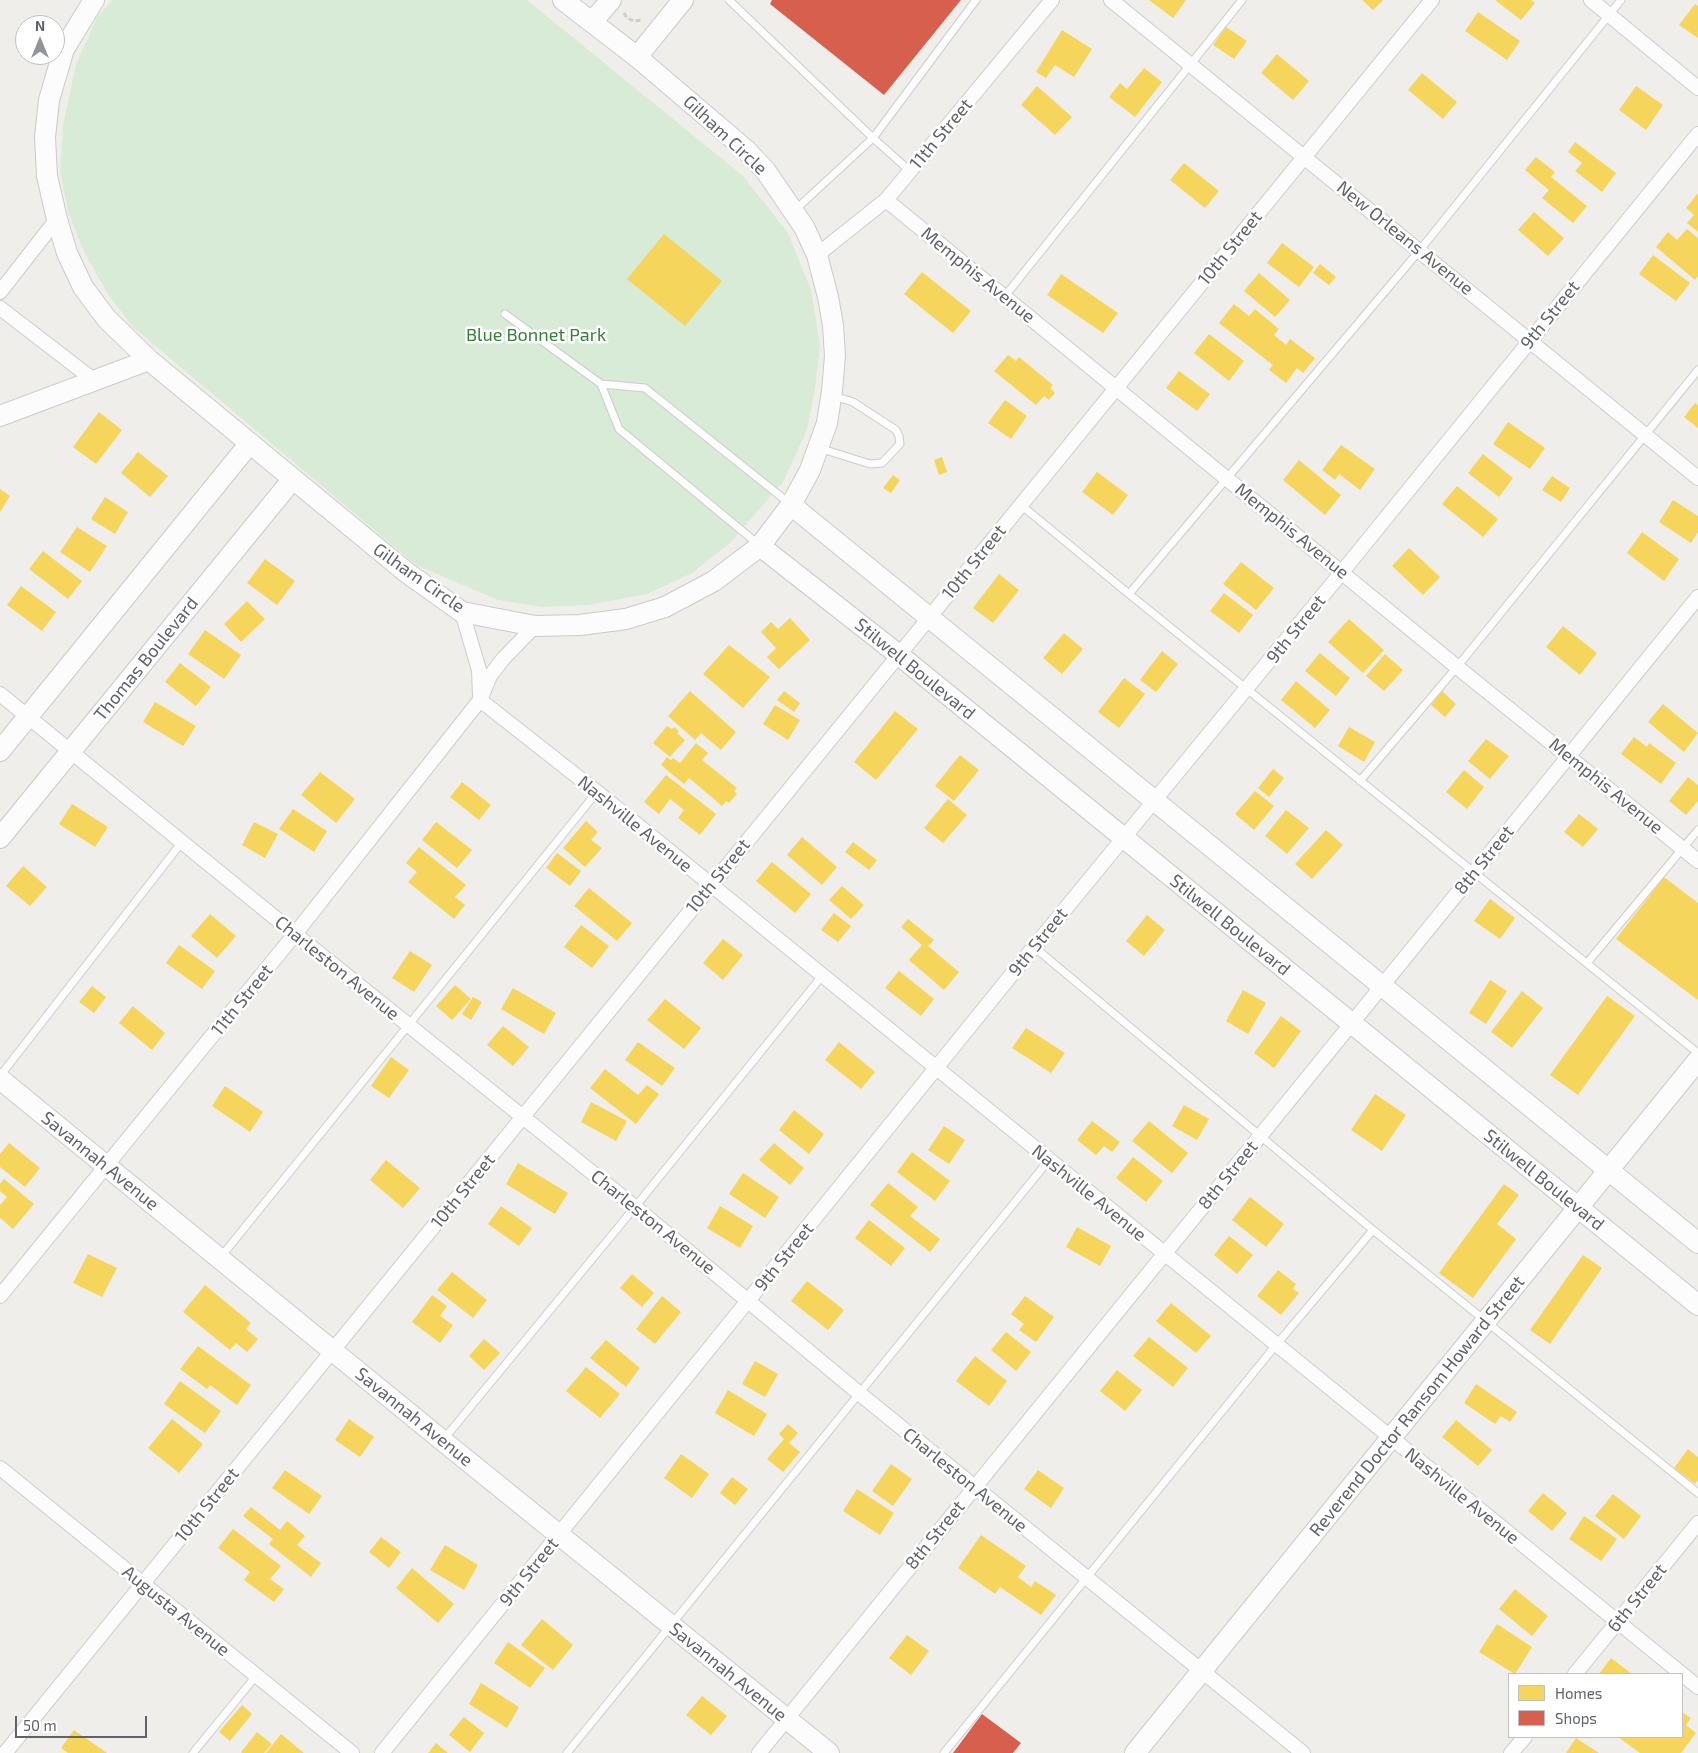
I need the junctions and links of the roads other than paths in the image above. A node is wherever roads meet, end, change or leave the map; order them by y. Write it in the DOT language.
graph roads {
  1 [pos="563,0"];
  2 [pos="683,0"];
  3 [pos="976,0"];
  4 [pos="1052,0"];
  5 [pos="1111,0"];
  6 [pos="1242,0"];
  7 [pos="1432,0"];
  8 [pos="1591,0"];
  9 [pos="1621,0"];
  10 [pos="91,1"];
  11 [pos="733,1"];
  12 [pos="617,6"];
  13 [pos="1609,15"];
  14 [pos="592,22"];
  15 [pos="637,57"];
  16 [pos="1190,64"];
  17 [pos="1698,88"];
  18 [pos="1698,134"];
  19 [pos="873,138"];
  20 [pos="1305,157"];
  21 [pos="910,171"];
  22 [pos="886,200"];
  23 [pos="794,211"];
  24 [pos="57,220"];
  25 [pos="1420,250"];
  26 [pos="817,255"];
  27 [pos="0,292"];
  28 [pos="1005,296"];
  29 [pos="0,308"];
  30 [pos="505,314"];
  31 [pos="1530,340"];
  32 [pos="149,360"];
  33 [pos="1698,370"];
  34 [pos="95,380"];
  35 [pos="601,384"];
  36 [pos="1117,387"];
  37 [pos="832,395"];
  38 [pos="0,416"];
  39 [pos="1646,435"];
  40 [pos="250,443"];
  41 [pos="818,448"];
  42 [pos="1227,478"];
  43 [pos="1698,478"];
  44 [pos="292,480"];
  45 [pos="791,505"];
  46 [pos="1021,505"];
  47 [pos="760,546"];
  48 [pos="1342,572"];
  49 [pos="1129,594"];
  50 [pos="1698,597"];
  51 [pos="462,612"];
  52 [pos="929,618"];
  53 [pos="535,626"];
  54 [pos="898,656"];
  55 [pos="1457,667"];
  56 [pos="1247,689"];
  57 [pos="0,694"];
  58 [pos="480,700"];
  59 [pos="28,716"];
  60 [pos="0,751"];
  61 [pos="71,751"];
  62 [pos="1569,756"];
  63 [pos="1360,781"];
  64 [pos="597,792"];
  65 [pos="1154,801"];
  66 [pos="1698,830"];
  67 [pos="0,838"];
  68 [pos="1123,838"];
  69 [pos="182,842"];
  70 [pos="1683,848"];
  71 [pos="1698,861"];
  72 [pos="1474,872"];
  73 [pos="711,885"];
  74 [pos="295,934"];
  75 [pos="1034,947"];
  76 [pos="1587,963"];
  77 [pos="822,976"];
  78 [pos="1382,986"];
  79 [pos="1351,1023"];
  80 [pos="408,1024"];
  81 [pos="1698,1053"];
  82 [pos="1698,1060"];
  83 [pos="937,1069"];
  84 [pos="0,1078"];
  85 [pos="522,1117"];
  86 [pos="1260,1136"];
  87 [pos="1049,1160"];
  88 [pos="106,1166"];
  89 [pos="1608,1170"];
  90 [pos="635,1207"];
  91 [pos="1578,1208"];
  92 [pos="1373,1230"];
  93 [pos="1698,1243"];
  94 [pos="1164,1254"];
  95 [pos="219,1258"];
  96 [pos="0,1296"];
  97 [pos="748,1301"];
  98 [pos="1698,1305"];
  99 [pos="1486,1322"];
  100 [pos="1276,1345"];
  101 [pos="332,1351"];
  102 [pos="860,1394"];
  103 [pos="1391,1438"];
  104 [pos="442,1441"];
  105 [pos="0,1468"];
  106 [pos="974,1487"];
  107 [pos="1698,1493"];
  108 [pos="1698,1523"];
  109 [pos="559,1535"];
  110 [pos="1086,1578"];
  111 [pos="143,1584"];
  112 [pos="1618,1622"];
  113 [pos="671,1626"];
  114 [pos="1202,1671"];
  115 [pos="1576,1673"];
  116 [pos="1681,1673"];
  117 [pos="1683,1675"];
  118 [pos="256,1676"];
  119 [pos="1698,1687"];
  120 [pos="787,1719"];
  121 [pos="1523,1738"];
  122 [pos="5,1753"];
  123 [pos="193,1753"];
  124 [pos="352,1753"];
  125 [pos="382,1753"];
  126 [pos="567,1753"];
  127 [pos="759,1753"];
  128 [pos="829,1753"];
  129 [pos="944,1753"];
  130 [pos="1135,1753"];
  131 [pos="1303,1753"];
  132 [pos="1511,1753"];
  1 -- 14 [label="main road, Gilham Circle"];
  2 -- 15 [label="main road"];
  3 -- 19 [label="lane"];
  4 -- 21 [label="street, 11th Street"];
  5 -- 16 [label="street, New Orleans Avenue"];
  6 -- 16 [label="lane"];
  7 -- 20 [label="street, 10th Street"];
  8 -- 13 [label="street"];
  9 -- 13 [label="lane"];
  10 -- 24 [label="main road, Gilham Circle"];
  11 -- 19 [label="lane"];
  12 -- 14 [label="main road"];
  13 -- 17 [label="street"];
  13 -- 25 [label="lane"];
  14 -- 15 [label="main road, Gilham Circle"];
  15 -- 23 [label="main road, Gilham Circle"];
  16 -- 20 [label="street, New Orleans Avenue"];
  16 -- 28 [label="lane"];
  18 -- 31 [label="street, 9th Street"];
  19 -- 21 [label="lane"];
  19 -- 23 [label="lane"];
  20 -- 25 [label="street, New Orleans Avenue"];
  20 -- 36 [label="street, 10th Street"];
  21 -- 22 [label="street, 11th Street"];
  22 -- 26 [label="street, 11th Street"];
  22 -- 28 [label="street, Memphis Avenue"];
  23 -- 26 [label="main road, Gilham Circle"];
  24 -- 27 [label="street"];
  24 -- 32 [label="main road, Gilham Circle"];
  25 -- 31 [label="street, New Orleans Avenue"];
  25 -- 42 [label="lane"];
  26 -- 37 [label="main road, Gilham Circle"];
  28 -- 36 [label="street, Memphis Avenue"];
  29 -- 34 [label="street"];
  30 -- 35 [label="lane"];
  31 -- 39 [label="street, New Orleans Avenue"];
  31 -- 48 [label="street, 9th Street"];
  32 -- 34 [label="main road"];
  32 -- 40 [label="main road, Gilham Circle"];
  33 -- 39 [label="lane"];
  34 -- 38 [label="main road"];
  35 -- 45 [label="lane"];
  35 -- 47 [label="lane"];
  36 -- 42 [label="street, Memphis Avenue"];
  36 -- 46 [label="street, 10th Street"];
  37 -- 41 [label="main road, Gilham Circle"];
  37 -- 41 [label="lane"];
  39 -- 43 [label="street, New Orleans Avenue"];
  39 -- 55 [label="lane"];
  40 -- 44 [label="main road, Gilham Circle"];
  40 -- 59 [label="main road"];
  41 -- 45 [label="main road, Gilham Circle"];
  42 -- 48 [label="street, Memphis Avenue"];
  42 -- 49 [label="lane"];
  44 -- 51 [label="main road, Gilham Circle"];
  44 -- 61 [label="main road, Thomas Boulevard"];
  45 -- 47 [label="main road, Gilham Circle"];
  45 -- 52 [label="main road"];
  46 -- 49 [label="lane"];
  46 -- 52 [label="street, 10th Street"];
  47 -- 53 [label="main road, Gilham Circle"];
  47 -- 54 [label="main road, Stilwell Boulevard"];
  48 -- 55 [label="street, Memphis Avenue"];
  48 -- 56 [label="street, 9th Street"];
  49 -- 56 [label="lane"];
  50 -- 62 [label="street, 8th Street"];
  51 -- 53 [label="main road, Gilham Circle"];
  51 -- 58 [label="street"];
  52 -- 54 [label="street, 10th Street"];
  52 -- 65 [label="main road"];
  53 -- 58 [label="street, 11th Street"];
  54 -- 68 [label="main road, Stilwell Boulevard"];
  54 -- 73 [label="street, 10th Street"];
  55 -- 62 [label="street, Memphis Avenue"];
  55 -- 63 [label="lane"];
  56 -- 63 [label="lane"];
  56 -- 65 [label="street, 9th Street"];
  57 -- 59 [label="street, Charleston Avenue"];
  58 -- 64 [label="street, Nashville Avenue"];
  58 -- 74 [label="street, 11th Street"];
  59 -- 60 [label="main road"];
  59 -- 61 [label="street, Charleston Avenue"];
  61 -- 67 [label="main road, Thomas Boulevard"];
  61 -- 69 [label="street, Charleston Avenue"];
  62 -- 70 [label="street, Memphis Avenue"];
  62 -- 72 [label="street, 8th Street"];
  63 -- 72 [label="lane"];
  64 -- 73 [label="street, Nashville Avenue"];
  64 -- 80 [label="lane"];
  65 -- 68 [label="street, 9th Street"];
  65 -- 78 [label="main road"];
  66 -- 70 [label="lane"];
  68 -- 75 [label="street, 9th Street"];
  68 -- 79 [label="main road, Stilwell Boulevard"];
  69 -- 74 [label="street, Charleston Avenue"];
  69 -- 84 [label="lane"];
  70 -- 71 [label="street, Memphis Avenue"];
  70 -- 76 [label="lane"];
  72 -- 76 [label="lane"];
  72 -- 78 [label="street, 8th Street"];
  73 -- 77 [label="street, Nashville Avenue"];
  73 -- 85 [label="street, 10th Street"];
  74 -- 80 [label="street, Charleston Avenue"];
  74 -- 88 [label="street, 11th Street"];
  75 -- 83 [label="street, 9th Street"];
  75 -- 86 [label="lane"];
  76 -- 81 [label="lane"];
  77 -- 83 [label="street, Nashville Avenue"];
  77 -- 90 [label="lane"];
  78 -- 79 [label="street, 8th Street"];
  78 -- 89 [label="main road"];
  79 -- 86 [label="street, 8th Street"];
  79 -- 91 [label="main road, Stilwell Boulevard"];
  80 -- 85 [label="street, Charleston Avenue"];
  80 -- 95 [label="lane"];
  82 -- 89 [label="main road, Reverend Doctor Ransom Howard Street"];
  83 -- 87 [label="street, Nashville Avenue"];
  83 -- 97 [label="street, 9th Street"];
  84 -- 88 [label="main road, Savannah Avenue"];
  85 -- 90 [label="street, Charleston Avenue"];
  85 -- 101 [label="street, 10th Street"];
  86 -- 92 [label="lane"];
  86 -- 94 [label="street, 8th Street"];
  87 -- 94 [label="street, Nashville Avenue"];
  87 -- 102 [label="lane"];
  88 -- 95 [label="main road, Savannah Avenue"];
  88 -- 96 [label="street, 11th Street"];
  89 -- 91 [label="main road, Reverend Doctor Ransom Howard Street"];
  89 -- 93 [label="main road"];
  90 -- 97 [label="street, Charleston Avenue"];
  90 -- 104 [label="lane"];
  91 -- 98 [label="main road, Stilwell Boulevard"];
  91 -- 99 [label="main road, Reverend Doctor Ransom Howard Street"];
  92 -- 99 [label="lane"];
  92 -- 100 [label="lane"];
  94 -- 100 [label="street, Nashville Avenue"];
  94 -- 106 [label="street, 8th Street"];
  95 -- 101 [label="main road, Savannah Avenue"];
  97 -- 102 [label="street, Charleston Avenue"];
  97 -- 109 [label="street, 9th Street"];
  99 -- 103 [label="main road, Reverend Doctor Ransom Howard Street"];
  99 -- 107 [label="lane"];
  100 -- 103 [label="street, Nashville Avenue"];
  100 -- 110 [label="lane"];
  101 -- 104 [label="main road, Savannah Avenue"];
  101 -- 111 [label="street, 10th Street"];
  102 -- 106 [label="street, Charleston Avenue"];
  102 -- 113 [label="lane"];
  103 -- 112 [label="street, Nashville Avenue"];
  103 -- 114 [label="main road, Reverend Doctor Ransom Howard Street"];
  104 -- 109 [label="main road, Savannah Avenue"];
  105 -- 111 [label="street, Augusta Avenue"];
  106 -- 110 [label="street, Charleston Avenue"];
  106 -- 120 [label="street, 8th Street"];
  108 -- 112 [label="street, 6th Street"];
  109 -- 113 [label="main road, Savannah Avenue"];
  109 -- 125 [label="street, 9th Street"];
  110 -- 114 [label="street, Charleston Avenue"];
  110 -- 129 [label="lane"];
  111 -- 118 [label="street, Augusta Avenue"];
  111 -- 122 [label="street, 10th Street"];
  112 -- 115 [label="street, 6th Street"];
  112 -- 116 [label="street, Nashville Avenue"];
  113 -- 120 [label="main road, Savannah Avenue"];
  113 -- 126 [label="lane"];
  114 -- 130 [label="main road, Reverend Doctor Ransom Howard Street"];
  114 -- 131 [label="street, Charleston Avenue"];
  117 -- 119 [label="street, Nashville Avenue"];
  118 -- 123 [label="lane"];
  118 -- 124 [label="street, Augusta Avenue"];
  120 -- 127 [label="street, 8th Street"];
  120 -- 128 [label="main road, Savannah Avenue"];
  121 -- 132 [label="street"];
}
